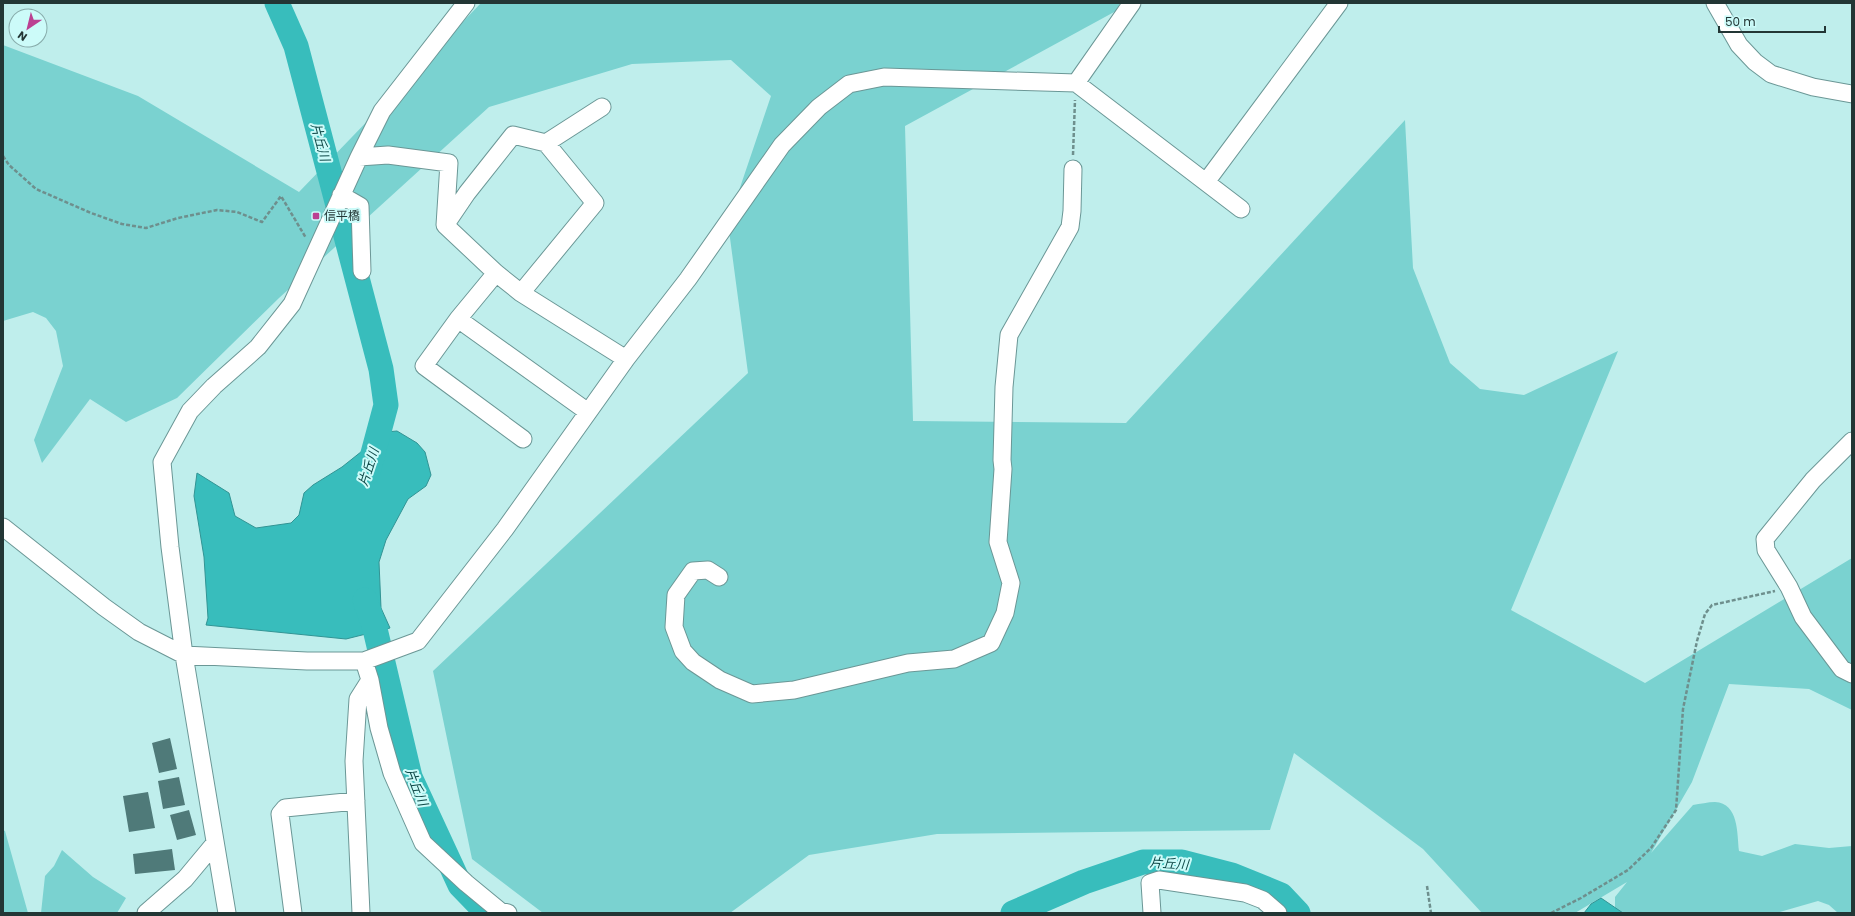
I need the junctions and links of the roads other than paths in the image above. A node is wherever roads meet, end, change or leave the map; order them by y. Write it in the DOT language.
graph roads {
  1 [pos="466,3"];
  2 [pos="1132,3"];
  3 [pos="1340,3"];
  4 [pos="1715,3"];
  5 [pos="1076,83"];
  6 [pos="1852,94"];
  7 [pos="602,107"];
  8 [pos="546,143"];
  9 [pos="358,157"];
  10 [pos="1073,169"];
  11 [pos="1206,182"];
  12 [pos="341,195"];
  13 [pos="1241,209"];
  14 [pos="445,225"];
  15 [pos="362,271"];
  16 [pos="496,273"];
  17 [pos="521,293"];
  18 [pos="458,319"];
  19 [pos="626,359"];
  20 [pos="588,412"];
  21 [pos="523,439"];
  22 [pos="1852,441"];
  23 [pos="4,529"];
  24 [pos="719,576"];
  25 [pos="184,655"];
  26 [pos="364,661"];
  27 [pos="1852,674"];
  28 [pos="370,680"];
  29 [pos="356,801"];
  30 [pos="216,843"];
  31 [pos="146,913"];
  32 [pos="227,913"];
  33 [pos="293,913"];
  34 [pos="361,913"];
  35 [pos="508,913"];
  36 [pos="1152,913"];
  37 [pos="1278,913"];
  1 -- 9 [label="street"];
  2 -- 5 [label="street"];
  3 -- 11 [label="street"];
  4 -- 6 [label="street"];
  5 -- 11 [label="street"];
  5 -- 19 [label="street"];
  7 -- 8 [label="street"];
  8 -- 14 [label="street"];
  8 -- 17 [label="street"];
  9 -- 12 [label="street"];
  9 -- 14 [label="street"];
  10 -- 24 [label="street"];
  11 -- 13 [label="street"];
  12 -- 15 [label="street"];
  12 -- 25 [label="street"];
  14 -- 16 [label="street"];
  16 -- 17 [label="street"];
  16 -- 18 [label="street"];
  17 -- 19 [label="street"];
  18 -- 20 [label="street"];
  18 -- 21 [label="street"];
  19 -- 20 [label="street"];
  20 -- 26 [label="street"];
  22 -- 27 [label="street"];
  23 -- 25 [label="street"];
  25 -- 26 [label="street"];
  25 -- 30 [label="street"];
  26 -- 28 [label="street"];
  28 -- 29 [label="street"];
  28 -- 35 [label="street"];
  29 -- 33 [label="street"];
  29 -- 34 [label="street"];
  30 -- 31 [label="street"];
  30 -- 32 [label="street"];
  36 -- 37 [label="street"];
}
